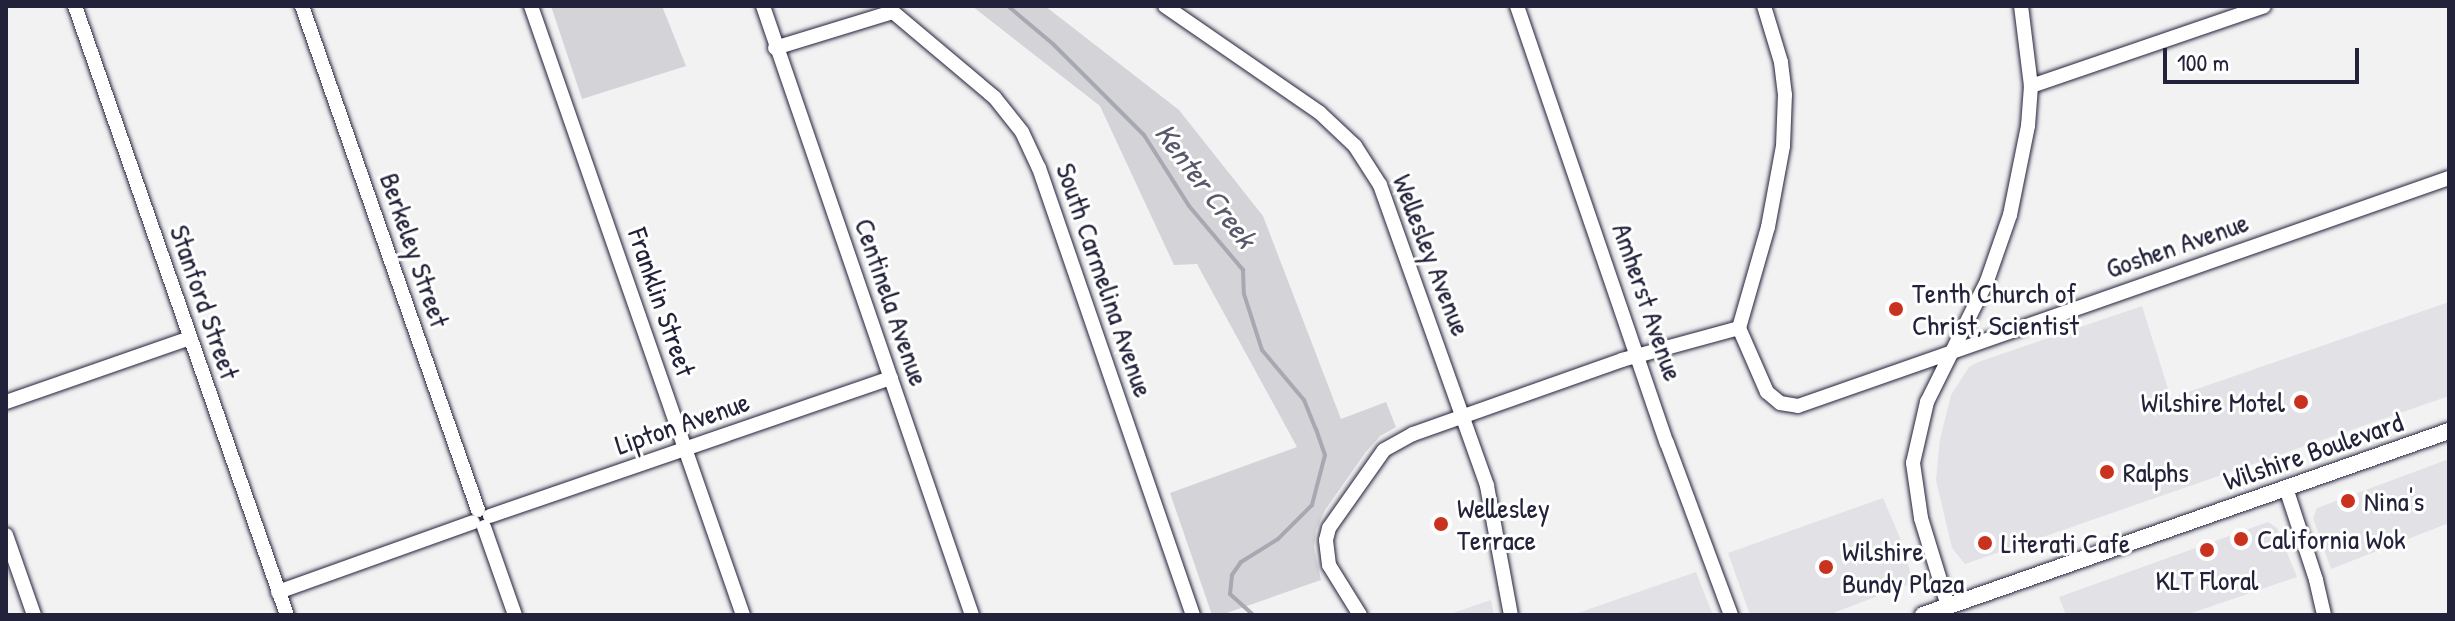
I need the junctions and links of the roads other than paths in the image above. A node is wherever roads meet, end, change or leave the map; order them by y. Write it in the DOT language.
graph roads {
  1 [pos="75,6"];
  2 [pos="302,6"];
  3 [pos="531,6"];
  4 [pos="763,6"];
  5 [pos="1165,6"];
  6 [pos="1517,6"];
  7 [pos="1764,6"];
  8 [pos="2021,6"];
  9 [pos="2264,6"];
  10 [pos="775,48"];
  11 [pos="2031,86"];
  12 [pos="2449,178"];
  13 [pos="1739,328"];
  14 [pos="190,338"];
  15 [pos="1952,351"];
  16 [pos="1639,356"];
  17 [pos="891,378"];
  18 [pos="6,402"];
  19 [pos="1464,418"];
  20 [pos="2449,431"];
  21 [pos="686,450"];
  22 [pos="2286,488"];
  23 [pos="481,519"];
  24 [pos="6,535"];
  25 [pos="278,592"];
  26 [pos="1950,611"];
  27 [pos="34,615"];
  28 [pos="287,615"];
  29 [pos="515,615"];
  30 [pos="743,615"];
  31 [pos="972,615"];
  32 [pos="1193,615"];
  33 [pos="1360,615"];
  34 [pos="1511,615"];
  35 [pos="1731,615"];
  36 [pos="1923,615"];
  37 [pos="2324,615"];
  1 -- 14 [label="street, Stanford Street"];
  2 -- 23 [label="street, Berkeley Street"];
  3 -- 21 [label="street, Franklin Street"];
  4 -- 10 [label="street, Centinela Avenue"];
  5 -- 19 [label="street, Wellesley Avenue"];
  6 -- 16 [label="street, Amherst Avenue"];
  7 -- 13 [label="street"];
  8 -- 11 [label="street"];
  9 -- 11 [label="street"];
  10 -- 17 [label="street, Centinela Avenue"];
  10 -- 32 [label="street, South Carmelina Avenue"];
  11 -- 15 [label="street"];
  12 -- 15 [label="street, Goshen Avenue"];
  13 -- 15 [label="street, Goshen Avenue"];
  13 -- 16 [label="street"];
  14 -- 18 [label="street"];
  14 -- 25 [label="street, Stanford Street"];
  15 -- 26 [label="street"];
  16 -- 19 [label="street"];
  16 -- 35 [label="street, Amherst Avenue"];
  17 -- 21 [label="street, Lipton Avenue"];
  17 -- 31 [label="street, Centinela Avenue"];
  19 -- 33 [label="street"];
  19 -- 34 [label="street, Wellesley Avenue"];
  20 -- 22 [label="main road, Wilshire Boulevard"];
  21 -- 23 [label="street, Lipton Avenue"];
  21 -- 30 [label="street, Franklin Street"];
  22 -- 26 [label="main road, Wilshire Boulevard"];
  22 -- 37 [label="street"];
  23 -- 25 [label="street, Lipton Avenue"];
  23 -- 29 [label="street, Berkeley Street"];
  24 -- 27 [label="street"];
  25 -- 28 [label="street, Stanford Street"];
  26 -- 36 [label="main road, Wilshire Boulevard"];
}
